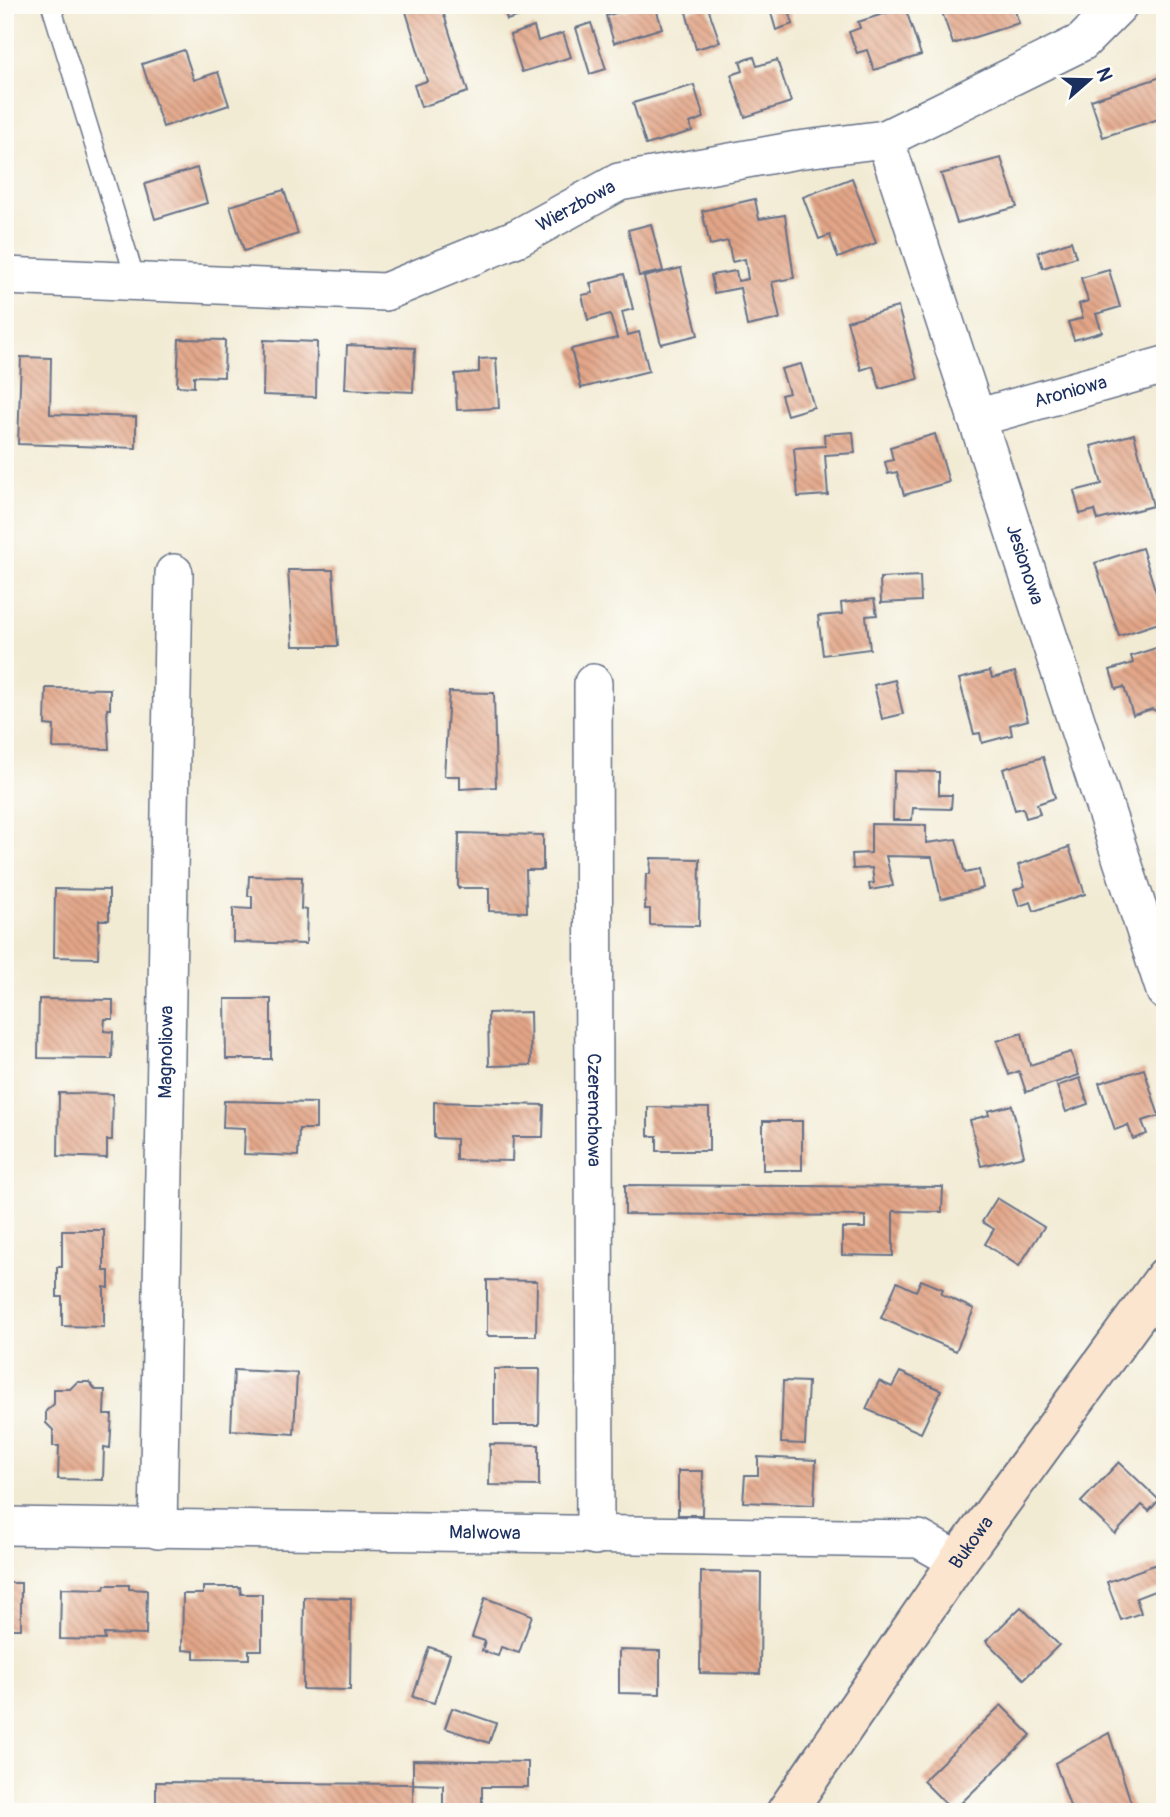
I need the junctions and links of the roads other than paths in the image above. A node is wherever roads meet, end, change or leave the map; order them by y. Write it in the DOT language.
graph roads {
  1 [pos="51,5"];
  2 [pos="1119,5"];
  3 [pos="885,139"];
  4 [pos="5,276"];
  5 [pos="136,281"];
  6 [pos="1165,365"];
  7 [pos="976,418"];
  8 [pos="174,573"];
  9 [pos="593,683"];
  10 [pos="1165,992"];
  11 [pos="1165,1277"];
  12 [pos="5,1527"];
  13 [pos="158,1530"];
  14 [pos="595,1535"];
  15 [pos="958,1561"];
  16 [pos="786,1812"];
  1 -- 5 [label="lane"];
  2 -- 3 [label="street, Wierzbowa"];
  3 -- 5 [label="street, Wierzbowa"];
  3 -- 7 [label="street, Jesionowa"];
  4 -- 5 [label="street, Wierzbowa"];
  6 -- 7 [label="street, Aroniowa"];
  7 -- 10 [label="street, Jesionowa"];
  8 -- 13 [label="street, Magnoliowa"];
  9 -- 14 [label="street, Czeremchowa"];
  11 -- 15 [label="main road, Bukowa"];
  12 -- 13 [label="street, Malwowa"];
  13 -- 14 [label="street, Malwowa"];
  14 -- 15 [label="street, Malwowa"];
  15 -- 16 [label="main road, Bukowa"];
}
